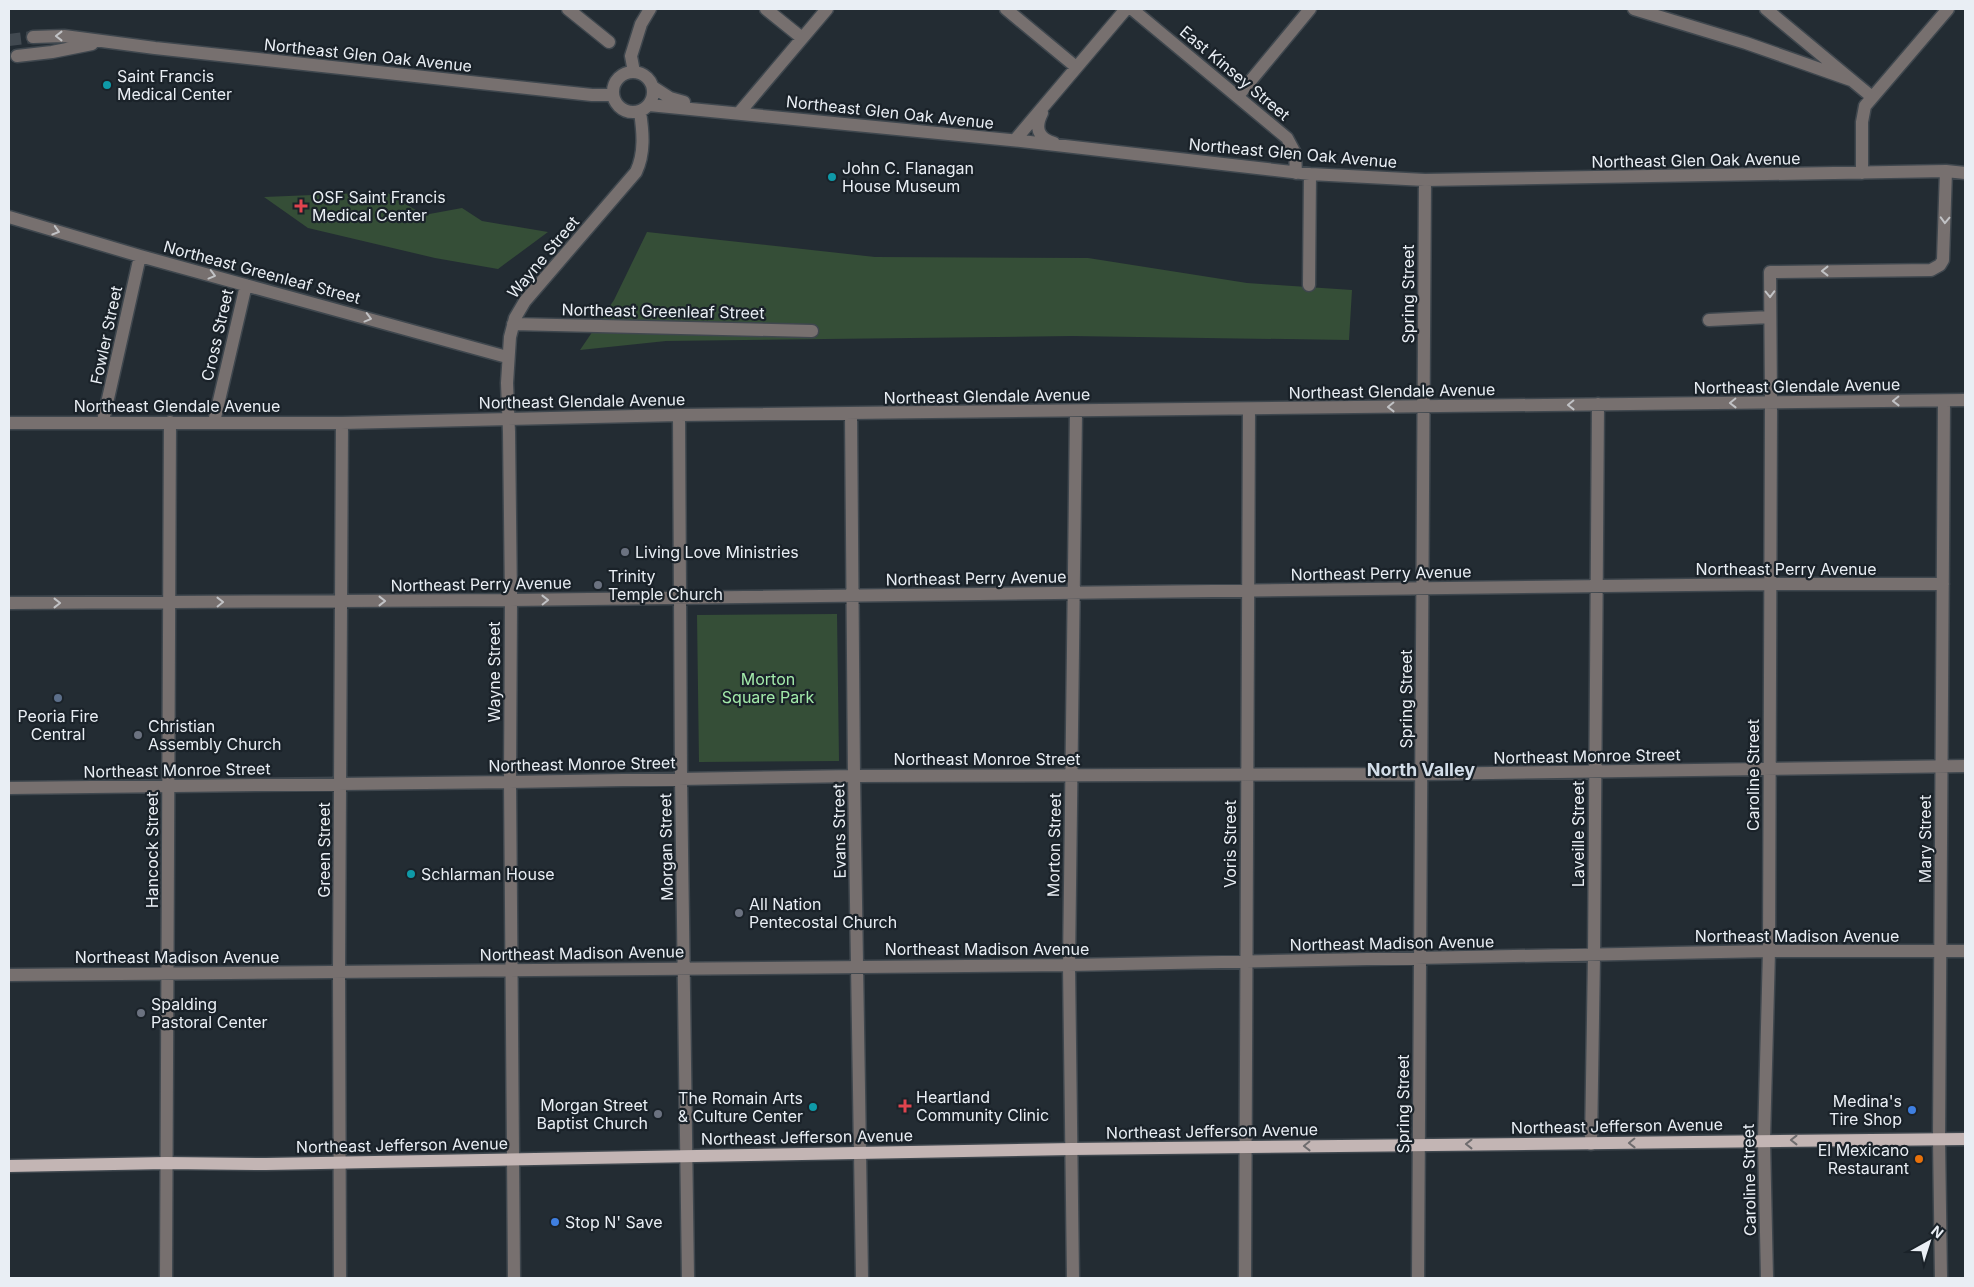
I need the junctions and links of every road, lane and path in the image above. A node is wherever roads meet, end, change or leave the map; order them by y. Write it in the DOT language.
graph roads {
  1 [pos="568,9"];
  2 [pos="650,9"];
  3 [pos="766,9"];
  4 [pos="826,9"];
  5 [pos="1006,9"];
  6 [pos="1126,9"];
  7 [pos="1132,9"];
  8 [pos="1310,9"];
  9 [pos="1634,9"];
  10 [pos="1766,9"];
  11 [pos="1948,9"];
  12 [pos="33,37"];
  13 [pos="802,38"];
  14 [pos="609,42"];
  15 [pos="120,43"];
  16 [pos="18,56"];
  17 [pos="1076,67"];
  18 [pos="634,72"];
  19 [pos="1851,80"];
  20 [pos="653,87"];
  21 [pos="1055,93"];
  22 [pos="613,95"];
  23 [pos="1238,96"];
  24 [pos="1872,97"];
  25 [pos="645,108"];
  26 [pos="711,110"];
  27 [pos="740,113"];
  28 [pos="1015,140"];
  29 [pos="1063,146"];
  30 [pos="1946,171"];
  31 [pos="1296,173"];
  32 [pos="1862,173"];
  33 [pos="1965,173"];
  34 [pos="1310,174"];
  35 [pos="1425,180"];
  36 [pos="9,217"];
  37 [pos="140,256"];
  38 [pos="246,285"];
  39 [pos="1309,285"];
  40 [pos="1770,317"];
  41 [pos="1709,320"];
  42 [pos="513,324"];
  43 [pos="812,331"];
  44 [pos="507,356"];
  45 [pos="1944,400"];
  46 [pos="1965,400"];
  47 [pos="1771,403"];
  48 [pos="1598,404"];
  49 [pos="1424,406"];
  50 [pos="1249,410"];
  51 [pos="1076,412"];
  52 [pos="851,414"];
  53 [pos="680,415"];
  54 [pos="508,419"];
  55 [pos="103,421"];
  56 [pos="170,422"];
  57 [pos="214,422"];
  58 [pos="9,423"];
  59 [pos="342,423"];
  60 [pos="1769,584"];
  61 [pos="1943,584"];
  62 [pos="1597,587"];
  63 [pos="1422,589"];
  64 [pos="1249,592"];
  65 [pos="1075,593"];
  66 [pos="853,596"];
  67 [pos="679,598"];
  68 [pos="511,600"];
  69 [pos="341,601"];
  70 [pos="9,603"];
  71 [pos="169,603"];
  72 [pos="1941,766"];
  73 [pos="1965,766"];
  74 [pos="1769,769"];
  75 [pos="1594,772"];
  76 [pos="1071,774"];
  77 [pos="1246,774"];
  78 [pos="1422,774"];
  79 [pos="854,776"];
  80 [pos="681,778"];
  81 [pos="510,782"];
  82 [pos="340,784"];
  83 [pos="169,786"];
  84 [pos="9,788"];
  85 [pos="1769,951"];
  86 [pos="1940,951"];
  87 [pos="1965,951"];
  88 [pos="1594,956"];
  89 [pos="1420,958"];
  90 [pos="1247,962"];
  91 [pos="1069,965"];
  92 [pos="858,966"];
  93 [pos="684,969"];
  94 [pos="512,970"];
  95 [pos="339,971"];
  96 [pos="168,974"];
  97 [pos="9,975"];
  98 [pos="1939,1139"];
  99 [pos="1965,1139"];
  100 [pos="1764,1140"];
  101 [pos="1419,1144"];
  102 [pos="1591,1144"];
  103 [pos="1246,1147"];
  104 [pos="1072,1149"];
  105 [pos="860,1152"];
  106 [pos="687,1156"];
  107 [pos="512,1160"];
  108 [pos="339,1162"];
  109 [pos="166,1163"];
  110 [pos="9,1166"];
  111 [pos="166,1278"];
  112 [pos="340,1278"];
  113 [pos="514,1278"];
  114 [pos="688,1278"];
  115 [pos="862,1278"];
  116 [pos="1073,1278"];
  117 [pos="1245,1278"];
  118 [pos="1418,1278"];
  119 [pos="1767,1278"];
  120 [pos="1941,1278"];
  1 -- 14 [label="street"];
  2 -- 18 [label="street"];
  3 -- 13 [label="street"];
  4 -- 13 [label="street"];
  5 -- 17 [label="street"];
  6 -- 17 [label="street"];
  7 -- 23 [label="street, East Kinsey Street"];
  8 -- 23 [label="street"];
  9 -- 19 [label="street"];
  10 -- 19 [label="street"];
  11 -- 24 [label="street"];
  15 -- 12 [label="street, Northeast Glen Oak Avenue, one-way"];
  13 -- 27 [label="street"];
  15 -- 16 [label="street, Northeast Glen Oak Avenue"];
  15 -- 22 [label="street, Northeast Glen Oak Avenue"];
  17 -- 21 [label="street"];
  18 -- 20 [label="street"];
  18 -- 22 [label="street"];
  19 -- 24 [label="street"];
  20 -- 25 [label="street"];
  20 -- 26 [label="street, Northeast Glen Oak Avenue"];
  21 -- 28 [label="street"];
  21 -- 29 [label="street"];
  22 -- 25 [label="street"];
  23 -- 31 [label="street, East Kinsey Street"];
  24 -- 32 [label="street"];
  25 -- 26 [label="street, Northeast Glen Oak Avenue"];
  25 -- 42 [label="street, Wayne Street"];
  26 -- 27 [label="street, Northeast Glen Oak Avenue"];
  27 -- 28 [label="street, Northeast Glen Oak Avenue"];
  28 -- 29 [label="street, Northeast Glen Oak Avenue"];
  29 -- 31 [label="street, Northeast Glen Oak Avenue"];
  30 -- 32 [label="street, Northeast Glen Oak Avenue"];
  30 -- 33 [label="street, Northeast Glen Oak Avenue"];
  30 -- 40 [label="street, Caroline Street, one-way"];
  31 -- 34 [label="street, Northeast Glen Oak Avenue"];
  32 -- 35 [label="street, Northeast Glen Oak Avenue"];
  34 -- 35 [label="street, Northeast Glen Oak Avenue"];
  34 -- 39 [label="street"];
  35 -- 49 [label="street, Spring Street"];
  36 -- 37 [label="street, Northeast Greenleaf Street, one-way"];
  37 -- 38 [label="street, Northeast Greenleaf Street, one-way"];
  37 -- 55 [label="street, Fowler Street"];
  38 -- 44 [label="street, Northeast Greenleaf Street, one-way"];
  38 -- 57 [label="street, Cross Street"];
  40 -- 41 [label="street"];
  40 -- 47 [label="street, Caroline Street"];
  42 -- 43 [label="street, Northeast Greenleaf Street"];
  42 -- 44 [label="street, Wayne Street"];
  44 -- 54 [label="street, Wayne Street"];
  45 -- 46 [label="street, Northeast Glendale Avenue"];
  45 -- 47 [label="street, Northeast Glendale Avenue, one-way"];
  45 -- 61 [label="street, Mary Street"];
  47 -- 48 [label="street, Northeast Glendale Avenue, one-way"];
  47 -- 60 [label="street, Caroline Street"];
  48 -- 49 [label="street, Northeast Glendale Avenue, one-way"];
  48 -- 62 [label="street, Laveille Street"];
  49 -- 50 [label="street, Northeast Glendale Avenue, one-way"];
  49 -- 63 [label="street, Spring Street"];
  50 -- 51 [label="street, Northeast Glendale Avenue"];
  50 -- 64 [label="street, Voris Street"];
  51 -- 52 [label="street, Northeast Glendale Avenue"];
  51 -- 65 [label="street, Morton Street"];
  52 -- 53 [label="street, Northeast Glendale Avenue"];
  52 -- 66 [label="street, Evans Street"];
  53 -- 54 [label="street, Northeast Glendale Avenue"];
  53 -- 67 [label="street, Morgan Street"];
  54 -- 59 [label="street, Northeast Glendale Avenue"];
  54 -- 68 [label="street, Wayne Street"];
  55 -- 56 [label="street, Northeast Glendale Avenue"];
  55 -- 58 [label="street, Northeast Glendale Avenue"];
  56 -- 57 [label="street, Northeast Glendale Avenue"];
  56 -- 71 [label="street, Hancock Street"];
  57 -- 59 [label="street, Northeast Glendale Avenue"];
  59 -- 69 [label="street, Green Street"];
  60 -- 61 [label="street, Northeast Perry Avenue"];
  60 -- 62 [label="street, Northeast Perry Avenue"];
  60 -- 74 [label="street, Caroline Street"];
  61 -- 72 [label="street, Mary Street"];
  62 -- 63 [label="street, Northeast Perry Avenue"];
  62 -- 75 [label="street, Laveille Street"];
  63 -- 64 [label="street, Northeast Perry Avenue"];
  63 -- 78 [label="street, Spring Street"];
  64 -- 65 [label="street, Northeast Perry Avenue"];
  64 -- 77 [label="street, Voris Street"];
  65 -- 66 [label="street, Northeast Perry Avenue"];
  65 -- 76 [label="street, Morton Street"];
  66 -- 67 [label="street, Northeast Perry Avenue"];
  66 -- 79 [label="street, Evans Street"];
  68 -- 67 [label="street, Northeast Perry Avenue, one-way"];
  67 -- 80 [label="street, Morgan Street"];
  69 -- 68 [label="street, Northeast Perry Avenue, one-way"];
  68 -- 81 [label="street, Wayne Street"];
  71 -- 69 [label="street, Northeast Perry Avenue, one-way"];
  69 -- 82 [label="street, Green Street"];
  70 -- 71 [label="street, Northeast Perry Avenue, one-way"];
  71 -- 83 [label="street, Hancock Street"];
  72 -- 73 [label="street, Northeast Monroe Street"];
  72 -- 74 [label="street, Northeast Monroe Street"];
  72 -- 86 [label="street, Mary Street"];
  74 -- 75 [label="street, Northeast Monroe Street"];
  74 -- 85 [label="street, Caroline Street"];
  75 -- 78 [label="street, Northeast Monroe Street"];
  75 -- 88 [label="street, Laveille Street"];
  76 -- 77 [label="street, Northeast Monroe Street"];
  76 -- 79 [label="street, Northeast Monroe Street"];
  76 -- 91 [label="street, Morton Street"];
  77 -- 78 [label="street, Northeast Monroe Street"];
  77 -- 90 [label="street, Voris Street"];
  78 -- 89 [label="street, Spring Street"];
  79 -- 80 [label="street, Northeast Monroe Street"];
  79 -- 92 [label="street, Evans Street"];
  80 -- 81 [label="street, Northeast Monroe Street"];
  80 -- 93 [label="street, Morgan Street"];
  81 -- 82 [label="street, Northeast Monroe Street"];
  81 -- 94 [label="street, Wayne Street"];
  82 -- 83 [label="street, Northeast Monroe Street"];
  82 -- 95 [label="street, Green Street"];
  83 -- 84 [label="street, Northeast Monroe Street"];
  83 -- 96 [label="street, Hancock Street"];
  85 -- 86 [label="street, Northeast Madison Avenue"];
  85 -- 88 [label="street, Northeast Madison Avenue"];
  85 -- 100 [label="street, Caroline Street"];
  86 -- 87 [label="street, Northeast Madison Avenue"];
  86 -- 98 [label="street, Mary Street"];
  88 -- 89 [label="street, Northeast Madison Avenue"];
  88 -- 102 [label="street, Laveille Street"];
  89 -- 90 [label="street, Northeast Madison Avenue"];
  89 -- 101 [label="street, Spring Street"];
  90 -- 91 [label="street, Northeast Madison Avenue"];
  90 -- 103 [label="street, Voris Street"];
  91 -- 92 [label="street, Northeast Madison Avenue"];
  91 -- 104 [label="street, Morton Street"];
  92 -- 93 [label="street, Northeast Madison Avenue"];
  92 -- 105 [label="street, Evans Street"];
  93 -- 94 [label="street, Northeast Madison Avenue"];
  93 -- 106 [label="street, Morgan Street"];
  94 -- 95 [label="street, Northeast Madison Avenue"];
  94 -- 107 [label="street, Wayne Street"];
  95 -- 96 [label="street, Northeast Madison Avenue"];
  95 -- 108 [label="street, Green Street"];
  96 -- 97 [label="street, Northeast Madison Avenue"];
  96 -- 109 [label="street, Hancock Street"];
  98 -- 99 [label="main road, Northeast Jefferson Avenue"];
  98 -- 100 [label="main road, Northeast Jefferson Avenue, one-way"];
  98 -- 120 [label="street, Mary Street"];
  100 -- 102 [label="main road, Northeast Jefferson Avenue, one-way"];
  100 -- 119 [label="street, Caroline Street"];
  102 -- 101 [label="main road, Northeast Jefferson Avenue, one-way"];
  101 -- 103 [label="main road, Northeast Jefferson Avenue, one-way"];
  101 -- 118 [label="street, Spring Street"];
  103 -- 104 [label="main road, Northeast Jefferson Avenue"];
  103 -- 117 [label="street, Voris Street"];
  104 -- 105 [label="main road, Northeast Jefferson Avenue"];
  104 -- 116 [label="street, Morton Street"];
  105 -- 106 [label="main road, Northeast Jefferson Avenue"];
  105 -- 115 [label="street, Evans Street"];
  106 -- 107 [label="main road, Northeast Jefferson Avenue"];
  106 -- 114 [label="street, Morgan Street"];
  107 -- 108 [label="main road, Northeast Jefferson Avenue"];
  107 -- 113 [label="street, Wayne Street"];
  108 -- 109 [label="main road, Northeast Jefferson Avenue"];
  108 -- 112 [label="street, Green Street"];
  109 -- 110 [label="main road, Northeast Jefferson Avenue"];
  109 -- 111 [label="street, Hancock Street"];
}
